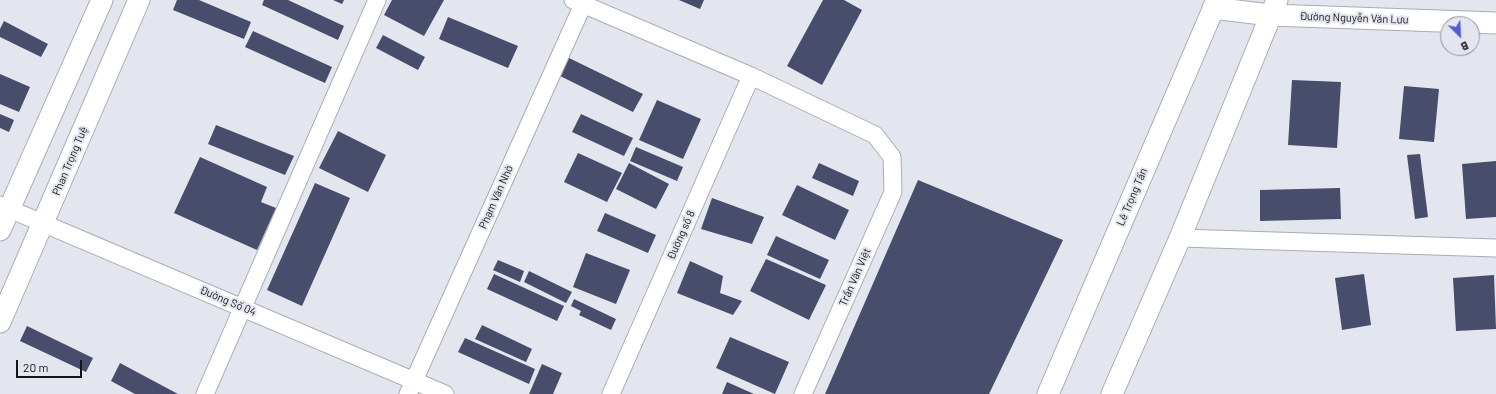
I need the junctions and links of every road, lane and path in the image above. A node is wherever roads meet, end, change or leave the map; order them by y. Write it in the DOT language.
graph roads {
  1 [pos="102,0"];
  2 [pos="140,0"];
  3 [pos="377,0"];
  4 [pos="580,1"];
  5 [pos="1215,4"];
  6 [pos="1274,8"];
  7 [pos="1496,23"];
  8 [pos="751,76"];
  9 [pos="5,207"];
  10 [pos="44,223"];
  11 [pos="0,230"];
  12 [pos="1180,238"];
  13 [pos="1496,248"];
  14 [pos="242,307"];
  15 [pos="0,322"];
  16 [pos="411,387"];
  17 [pos="205,394"];
  18 [pos="445,394"];
  19 [pos="611,394"];
  20 [pos="803,394"];
  21 [pos="1048,394"];
  22 [pos="1112,394"];
  1 -- 9 [label="street"];
  2 -- 10 [label="street, Phan Trọng Tuệ"];
  3 -- 14 [label="street"];
  4 -- 8 [label="street"];
  4 -- 16 [label="street, Phạm Văn Nhờ"];
  5 -- 6 [label="street, Đường Nguyễn Văn Lưu"];
  5 -- 21 [label="street, Lê Trọng Tấn"];
  6 -- 7 [label="street, Đường Nguyễn Văn Lưu"];
  6 -- 12 [label="street"];
  8 -- 19 [label="street, Đường số 8"];
  8 -- 20 [label="street, Trần Văn Việt"];
  9 -- 10 [label="street, Đường Số 04"];
  9 -- 11 [label="street"];
  10 -- 14 [label="street, Đường Số 04"];
  10 -- 15 [label="street, Phan Trọng Tuệ"];
  12 -- 13 [label="street"];
  12 -- 22 [label="street"];
  14 -- 16 [label="street, Đường Số 04"];
  14 -- 17 [label="street"];
  16 -- 18 [label="street, Đường Số 04"];
}
